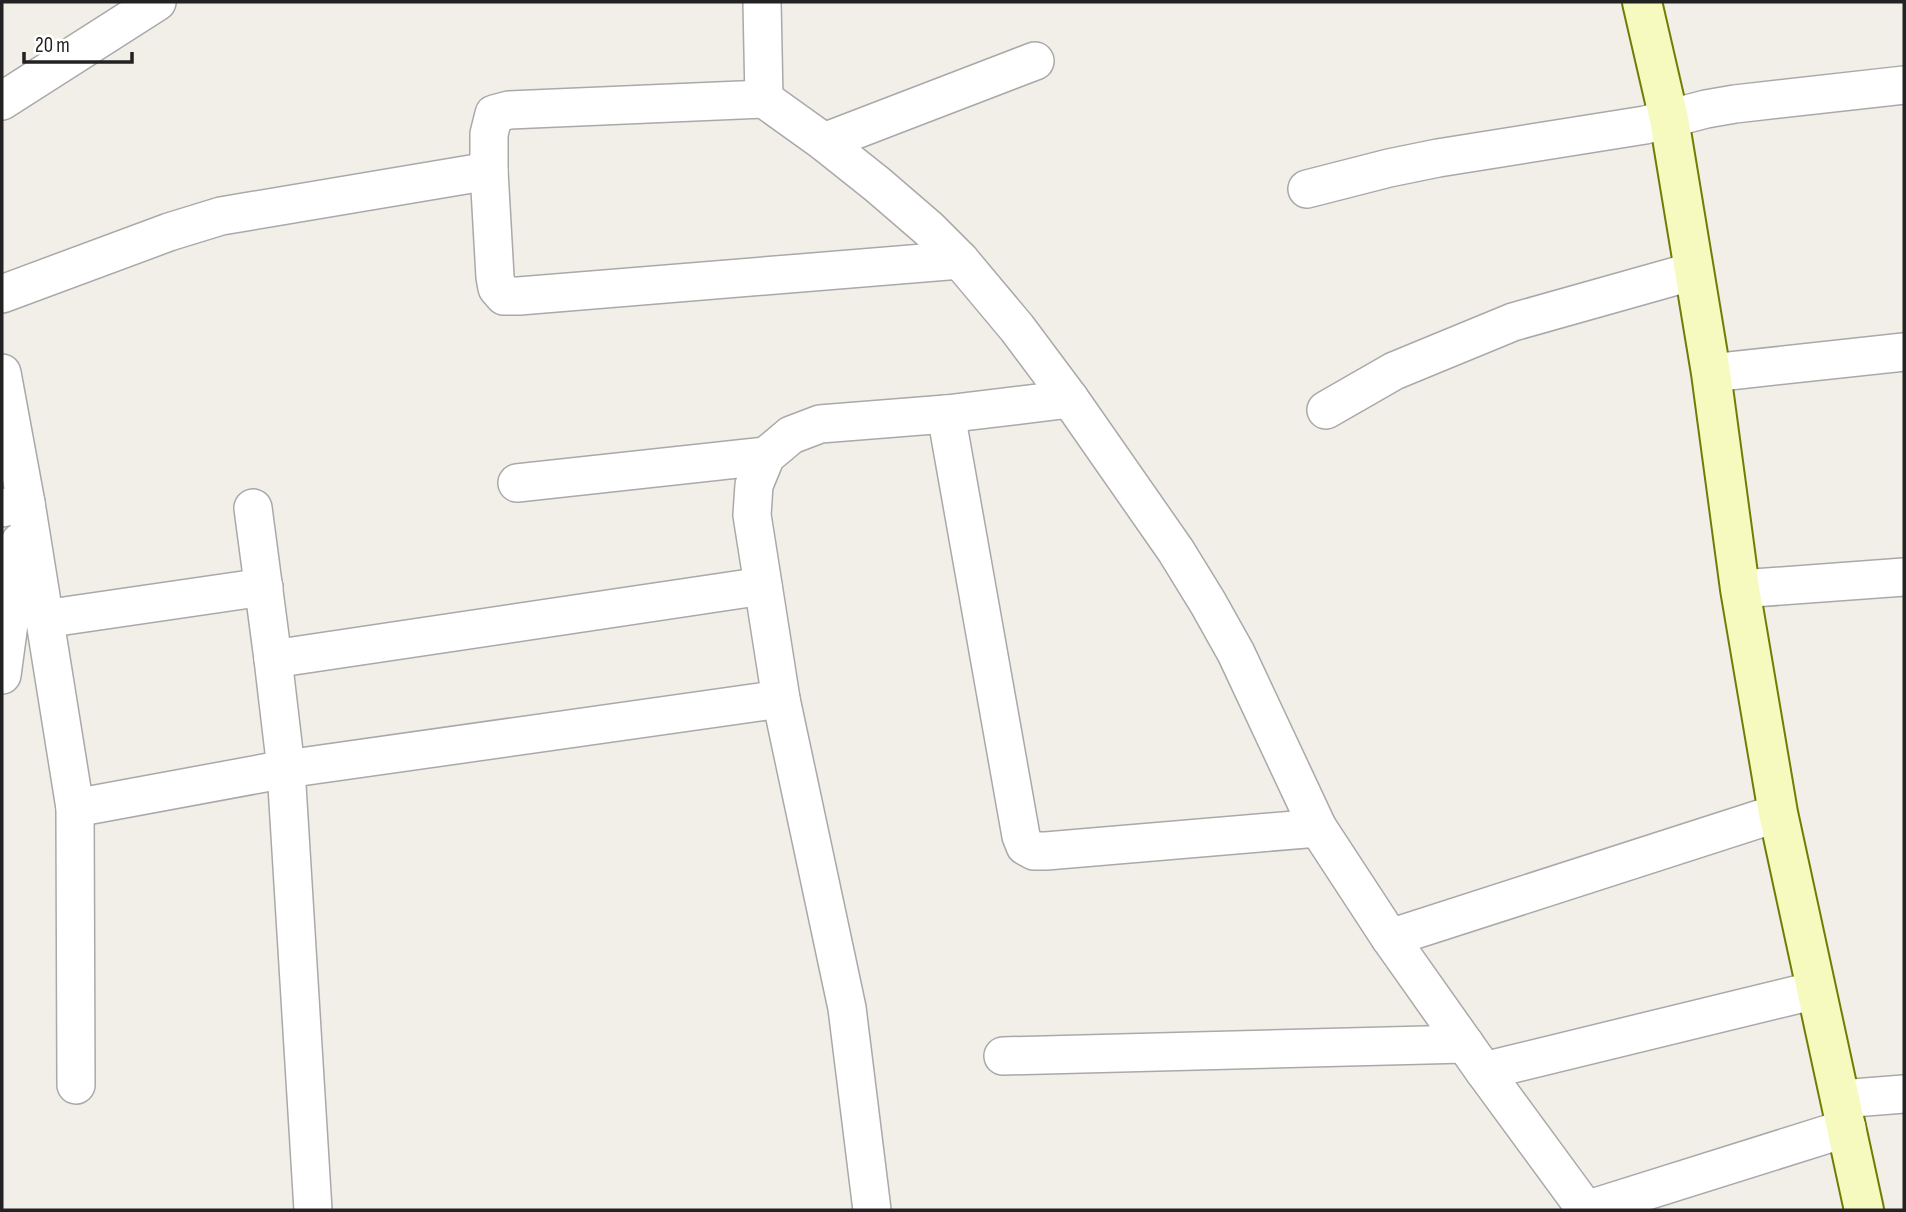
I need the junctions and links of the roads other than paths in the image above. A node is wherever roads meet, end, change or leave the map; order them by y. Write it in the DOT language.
graph roads {
  1 [pos="157,2"];
  2 [pos="762,2"];
  3 [pos="1642,2"];
  4 [pos="1035,61"];
  5 [pos="1904,85"];
  6 [pos="764,99"];
  7 [pos="2,102"];
  8 [pos="1669,119"];
  9 [pos="824,142"];
  10 [pos="489,170"];
  11 [pos="1307,189"];
  12 [pos="960,260"];
  13 [pos="1694,271"];
  14 [pos="2,293"];
  15 [pos="1904,352"];
  16 [pos="2,373"];
  17 [pos="1711,373"];
  18 [pos="1070,399"];
  19 [pos="1326,410"];
  20 [pos="946,414"];
  21 [pos="766,456"];
  22 [pos="517,483"];
  23 [pos="14,505"];
  24 [pos="253,508"];
  25 [pos="1904,577"];
  26 [pos="763,586"];
  27 [pos="264,587"];
  28 [pos="1740,589"];
  29 [pos="44,619"];
  30 [pos="273,659"];
  31 [pos="2,675"];
  32 [pos="781,699"];
  33 [pos="286,769"];
  34 [pos="75,808"];
  35 [pos="1778,813"];
  36 [pos="1318,828"];
  37 [pos="1390,938"];
  38 [pos="1816,990"];
  39 [pos="1003,1056"];
  40 [pos="1474,1057"];
  41 [pos="76,1085"];
  42 [pos="1904,1094"];
  43 [pos="1844,1113"];
  44 [pos="313,1210"];
  45 [pos="872,1210"];
  46 [pos="1586,1210"];
  47 [pos="1864,1210"];
  1 -- 7 [label="street"];
  2 -- 6 [label="street"];
  3 -- 8 [label="main road"];
  4 -- 9 [label="street"];
  5 -- 8 [label="street"];
  6 -- 9 [label="street"];
  6 -- 10 [label="street"];
  8 -- 11 [label="street"];
  8 -- 13 [label="main road"];
  9 -- 12 [label="street"];
  10 -- 12 [label="street"];
  10 -- 14 [label="street"];
  12 -- 18 [label="street"];
  13 -- 17 [label="main road"];
  13 -- 19 [label="street"];
  15 -- 17 [label="street"];
  16 -- 23 [label="street"];
  17 -- 28 [label="main road"];
  18 -- 20 [label="street"];
  18 -- 36 [label="street"];
  20 -- 21 [label="street"];
  20 -- 36 [label="street"];
  21 -- 22 [label="street"];
  21 -- 26 [label="street"];
  23 -- 29 [label="street"];
  23 -- 31 [label="street"];
  24 -- 27 [label="street"];
  25 -- 28 [label="street"];
  26 -- 30 [label="street"];
  26 -- 32 [label="street"];
  27 -- 29 [label="street"];
  27 -- 30 [label="street"];
  28 -- 35 [label="main road"];
  29 -- 34 [label="street"];
  30 -- 33 [label="street"];
  32 -- 33 [label="street"];
  32 -- 45 [label="street"];
  33 -- 34 [label="street"];
  33 -- 44 [label="street"];
  34 -- 41 [label="street"];
  35 -- 37 [label="street"];
  35 -- 38 [label="main road"];
  36 -- 37 [label="street"];
  37 -- 40 [label="street"];
  38 -- 40 [label="street"];
  38 -- 43 [label="main road"];
  39 -- 40 [label="street"];
  40 -- 46 [label="street"];
  42 -- 43 [label="street"];
  43 -- 46 [label="street"];
  43 -- 47 [label="main road"];
}
